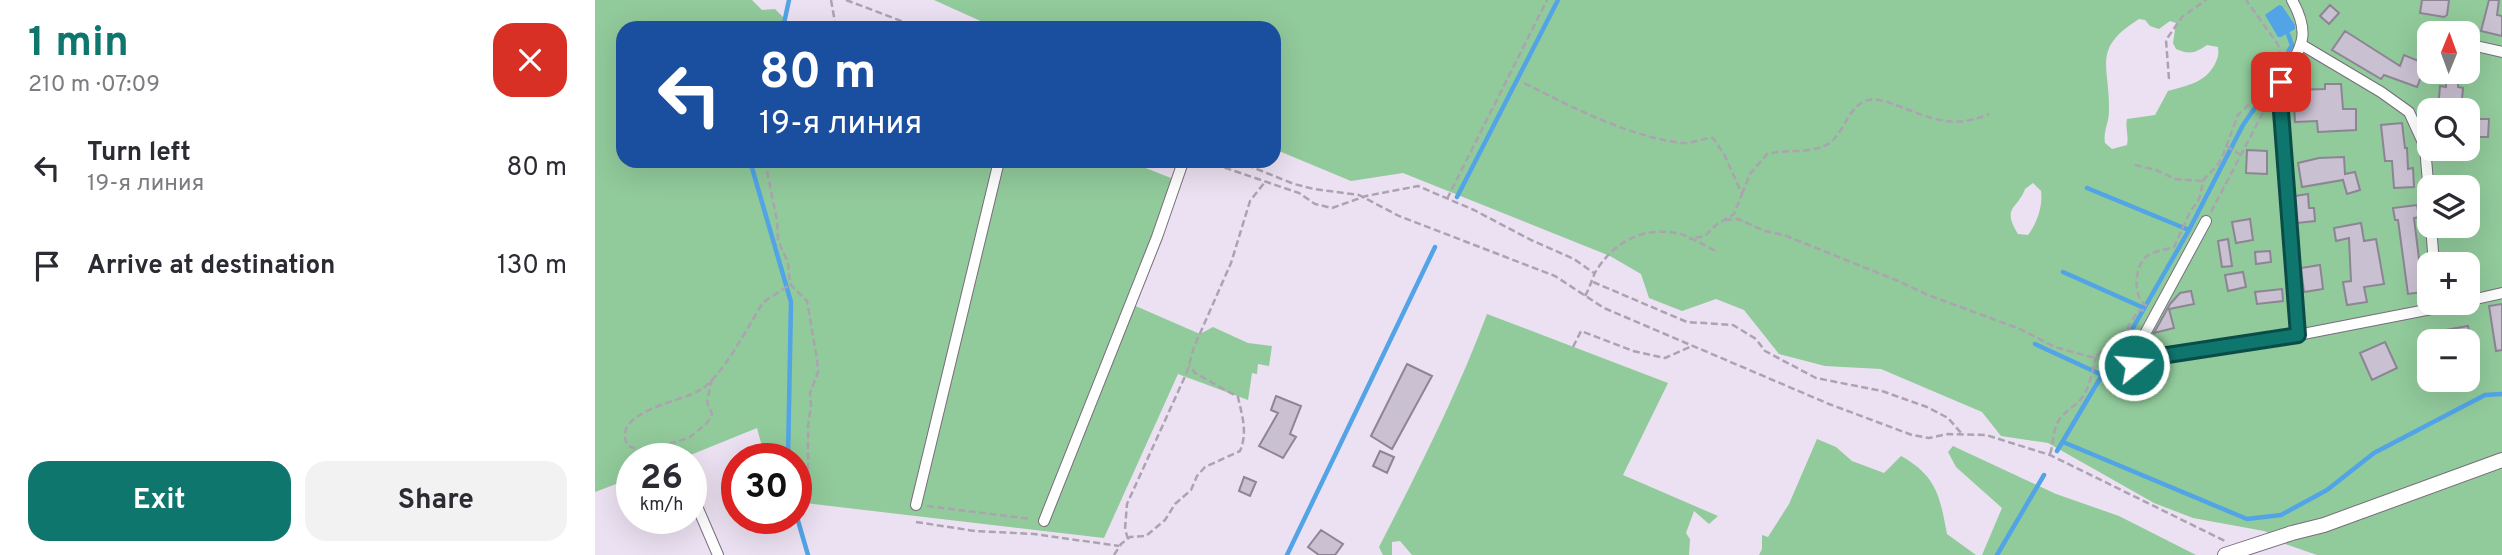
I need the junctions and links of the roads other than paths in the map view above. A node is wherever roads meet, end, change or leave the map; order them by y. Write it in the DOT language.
graph roads {
  1 [pos="2292,0"];
  2 [pos="2302,45"];
  3 [pos="2480,47"];
  4 [pos="2502,52"];
  5 [pos="997,168"];
  6 [pos="1180,168"];
  7 [pos="2427,175"];
  8 [pos="2206,221"];
  9 [pos="2502,293"];
  10 [pos="2480,298"];
  11 [pos="2417,310"];
  12 [pos="2298,335"];
  13 [pos="2502,460"];
  14 [pos="916,505"];
  15 [pos="1044,521"];
  16 [pos="707,528"];
  17 [pos="719,555"];
  18 [pos="2225,555"];
  1 -- 2 [label="street"];
  2 -- 7 [label="street"];
  2 -- 12 [label="street"];
  3 -- 4 [label="street"];
  5 -- 14 [label="street"];
  6 -- 15 [label="street"];
  8 -- 12 [label="street"];
  9 -- 10 [label="street"];
  11 -- 12 [label="street"];
  13 -- 18 [label="street"];
  16 -- 17 [label="street"];
}
